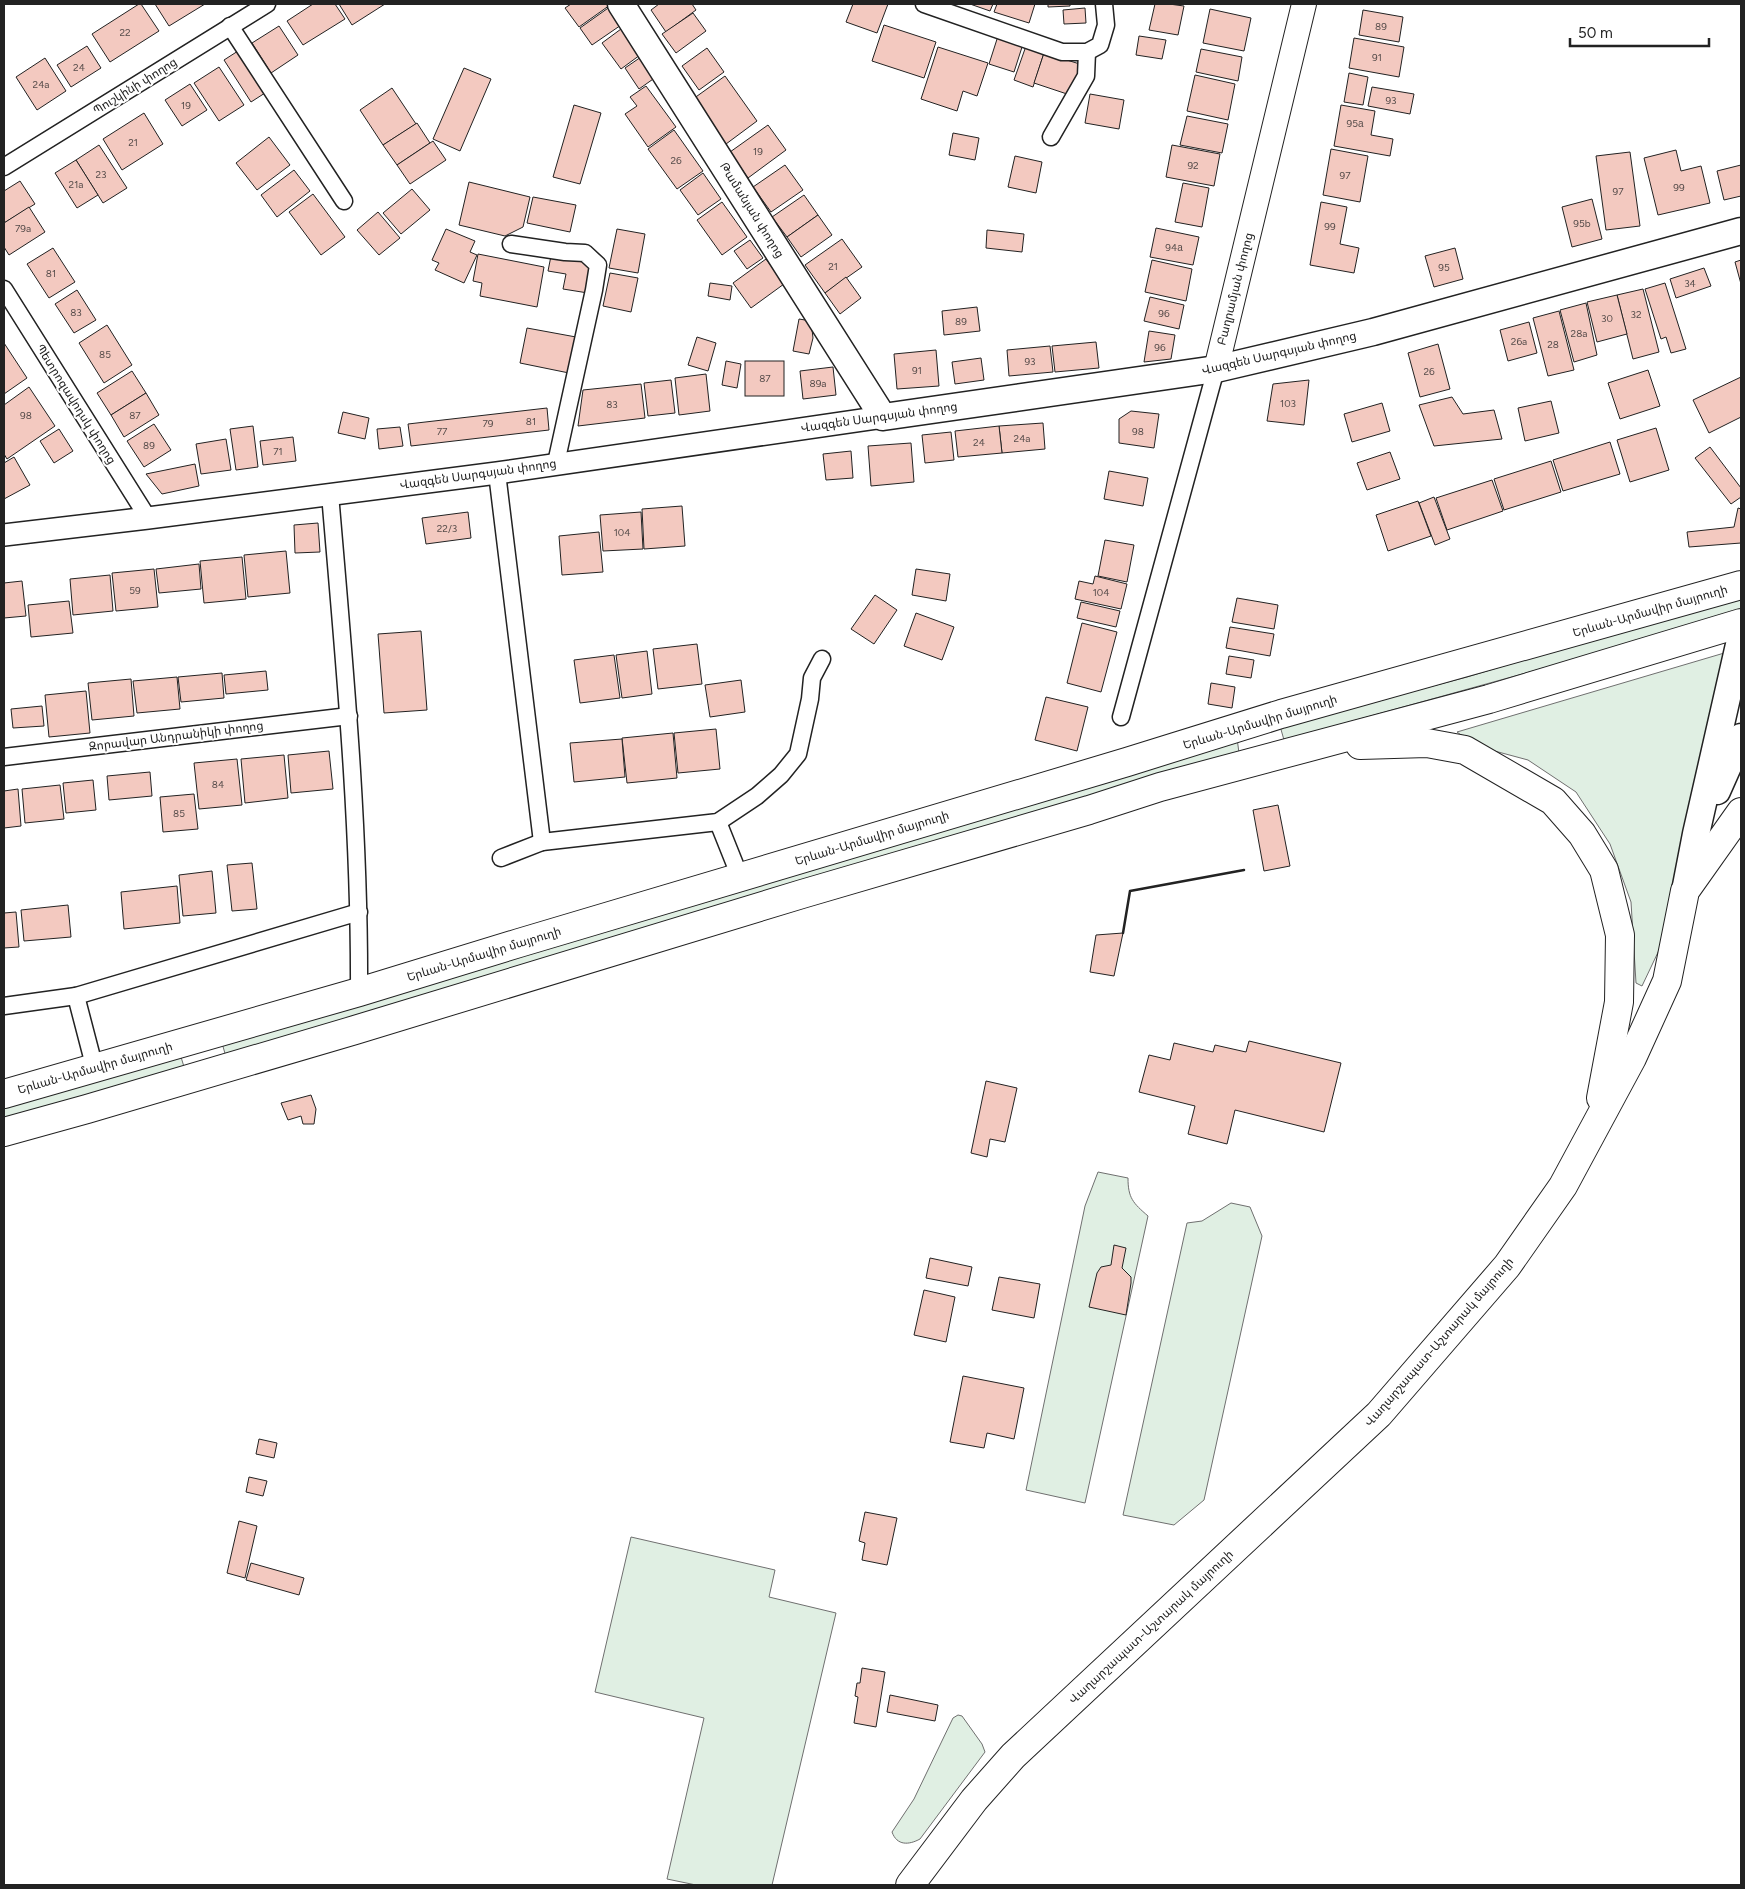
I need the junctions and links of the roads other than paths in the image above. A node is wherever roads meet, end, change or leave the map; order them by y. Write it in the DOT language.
graph roads {
  1 [pos="266,4"];
  2 [pos="621,4"];
  3 [pos="924,4"];
  4 [pos="1104,4"];
  5 [pos="1304,4"];
  6 [pos="230,26"];
  7 [pos="1087,52"];
  8 [pos="1051,137"];
  9 [pos="4,167"];
  10 [pos="344,201"];
  11 [pos="1741,231"];
  12 [pos="511,244"];
  13 [pos="4,289"];
  14 [pos="1216,368"];
  15 [pos="883,417"];
  16 [pos="556,463"];
  17 [pos="497,473"];
  18 [pos="330,494"];
  19 [pos="148,518"];
  20 [pos="4,535"];
  21 [pos="1741,585"];
  22 [pos="1741,623"];
  23 [pos="1741,636"];
  24 [pos="822,659"];
  25 [pos="1281,714"];
  26 [pos="349,716"];
  27 [pos="1121,718"];
  28 [pos="1741,737"];
  29 [pos="1282,754"];
  30 [pos="4,757"];
  31 [pos="1741,812"];
  32 [pos="718,822"];
  33 [pos="1696,834"];
  34 [pos="542,842"];
  35 [pos="501,858"];
  36 [pos="740,877"];
  37 [pos="1685,891"];
  38 [pos="359,912"];
  39 [pos="359,992"];
  40 [pos="76,996"];
  41 [pos="4,1006"];
  42 [pos="198,1038"];
  43 [pos="95,1069"];
  44 [pos="208,1074"];
  45 [pos="4,1094"];
  46 [pos="1596,1126"];
  47 [pos="4,1132"];
  48 [pos="910,1885"];
  1 -- 6 [label="street, Պուշկինի փողոց"];
  2 -- 15 [label="main road, Թամանյան փողոց"];
  3 -- 7 [label="street"];
  4 -- 7 [label="street"];
  5 -- 14 [label="main road, Բաղրամյան փողոց"];
  6 -- 9 [label="street, Պուշկինի փողոց"];
  6 -- 10 [label="street"];
  7 -- 8 [label="street"];
  11 -- 14 [label="main road, Վազգեն Սարգսյան փողոց"];
  12 -- 16 [label="street"];
  13 -- 19 [label="street, Պետրոզավոդսկ փողոց"];
  14 -- 15 [label="main road, Վազգեն Սարգսյան փողոց"];
  14 -- 27 [label="street, Բաղրամյան փողոց"];
  15 -- 16 [label="street, Վազգեն Սարգսյան փողոց"];
  16 -- 17 [label="street, Վազգեն Սարգսյան փողոց"];
  17 -- 18 [label="street, Վազգեն Սարգսյան փողոց"];
  17 -- 34 [label="street"];
  18 -- 19 [label="street, Վազգեն Սարգսյան փողոց"];
  18 -- 26 [label="street"];
  19 -- 20 [label="street, Վազգեն Սարգսյան փողոց"];
  21 -- 25 [label="highway, Երևան-Արմավիր մայրուղի"];
  22 -- 29 [label="highway"];
  23 -- 33 [label="main road, Վաղարշապատ-Աշտարակ մայրուղի"];
  24 -- 32 [label="street"];
  25 -- 29 [label="highway"];
  25 -- 36 [label="highway, Երևան-Արմավիր մայրուղի"];
  26 -- 30 [label="street, Զորավար Անդրանիկի փողոց"];
  26 -- 38 [label="street"];
  28 -- 33 [label="main road, Վաղարշապատ-Աշտարակ մայրուղի"];
  29 -- 44 [label="highway"];
  29 -- 46 [label="highway"];
  31 -- 37 [label="highway"];
  32 -- 34 [label="street"];
  32 -- 36 [label="street"];
  33 -- 37 [label="main road, Վաղարշապատ-Աշտարակ մայրուղի"];
  34 -- 35 [label="street"];
  36 -- 39 [label="highway, Երևան-Արմավիր մայրուղի"];
  37 -- 46 [label="highway, Վաղարշապատ-Աշտարակ մայրուղի"];
  38 -- 39 [label="street"];
  38 -- 40 [label="street"];
  39 -- 42 [label="highway, Երևան-Արմավիր մայրուղի"];
  40 -- 41 [label="street"];
  40 -- 43 [label="street"];
  42 -- 43 [label="highway, Երևան-Արմավիր մայրուղի"];
  42 -- 44 [label="highway"];
  43 -- 45 [label="highway, Երևան-Արմավիր մայրուղի"];
  44 -- 47 [label="highway"];
  46 -- 48 [label="highway, Վաղարշապատ-Աշտարակ մայրուղի"];
}
